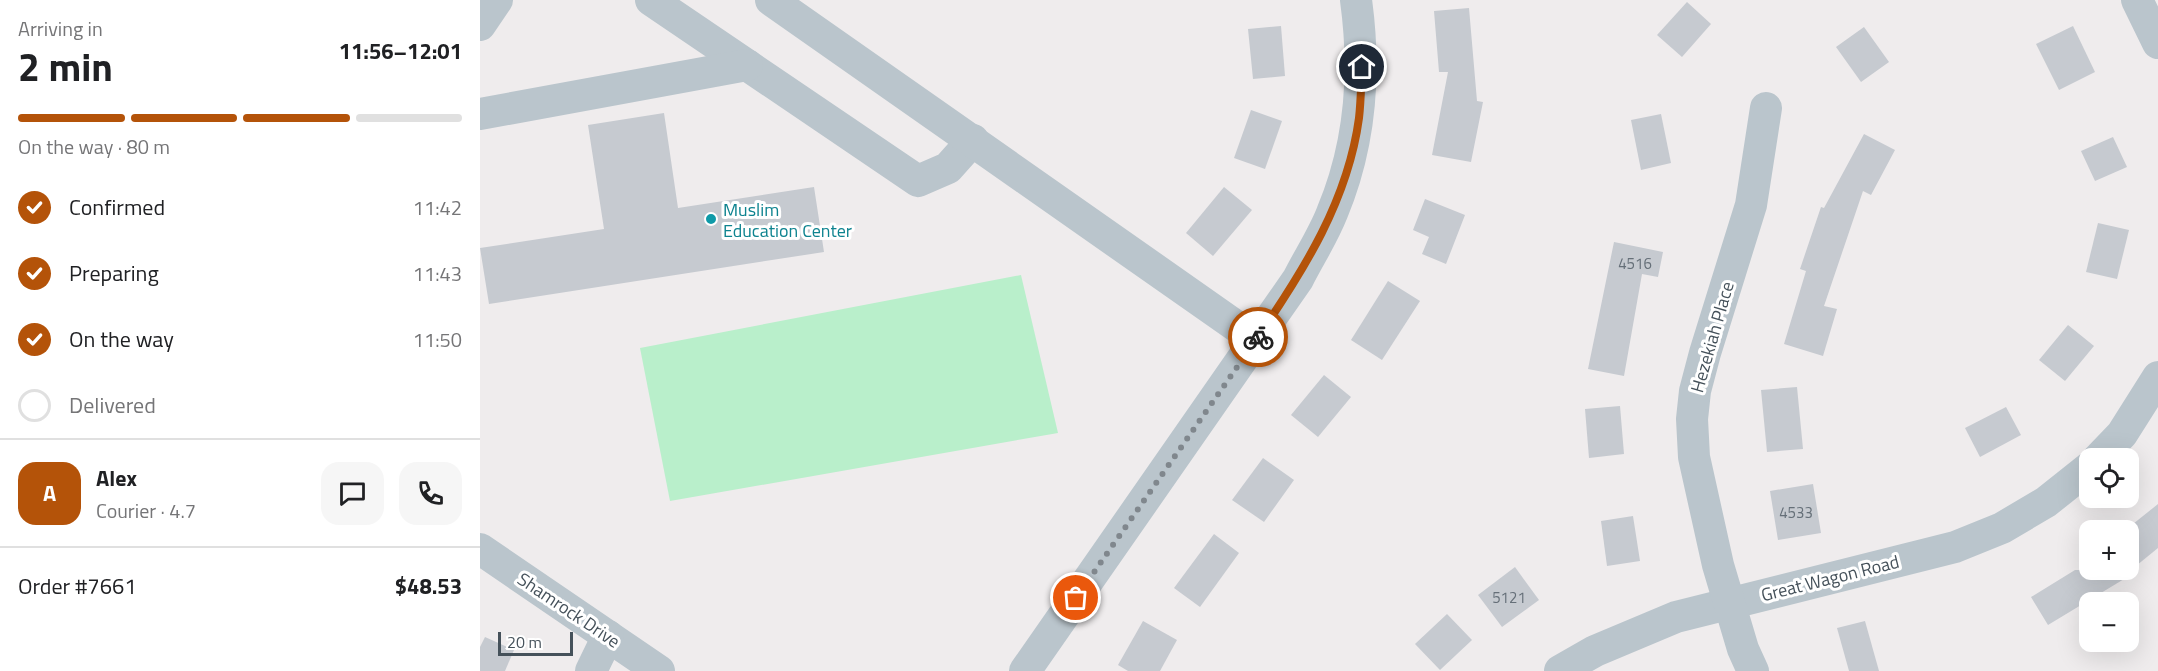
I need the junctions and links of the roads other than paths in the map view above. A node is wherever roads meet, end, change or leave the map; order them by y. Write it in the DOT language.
graph roads {
  1 [pos="497,0"];
  2 [pos="651,0"];
  3 [pos="771,0"];
  4 [pos="1356,0"];
  5 [pos="2137,0"];
  6 [pos="480,25"];
  7 [pos="2158,43"];
  8 [pos="747,65"];
  9 [pos="1766,108"];
  10 [pos="480,114"];
  11 [pos="973,140"];
  12 [pos="1256,340"];
  13 [pos="2158,377"];
  14 [pos="2109,448"];
  15 [pos="2079,476"];
  16 [pos="480,549"];
  17 [pos="1730,603"];
  18 [pos="608,636"];
  19 [pos="591,671"];
  20 [pos="658,671"];
  21 [pos="1025,671"];
  22 [pos="1560,671"];
  23 [pos="1753,671"];
  1 -- 6 [label="street"];
  2 -- 8 [label="street"];
  3 -- 11 [label="street"];
  4 -- 12 [label="street"];
  5 -- 7 [label="street"];
  8 -- 10 [label="street"];
  8 -- 11 [label="street"];
  9 -- 17 [label="street, Hezekiah Place"];
  11 -- 12 [label="street"];
  12 -- 21 [label="street"];
  13 -- 14 [label="street"];
  15 -- 17 [label="street, Great Wagon Road"];
  16 -- 18 [label="street, Shamrock Drive"];
  17 -- 22 [label="street, Great Wagon Road"];
  17 -- 23 [label="street, Hezekiah Place"];
  18 -- 19 [label="street"];
  18 -- 20 [label="street, Shamrock Drive"];
}
